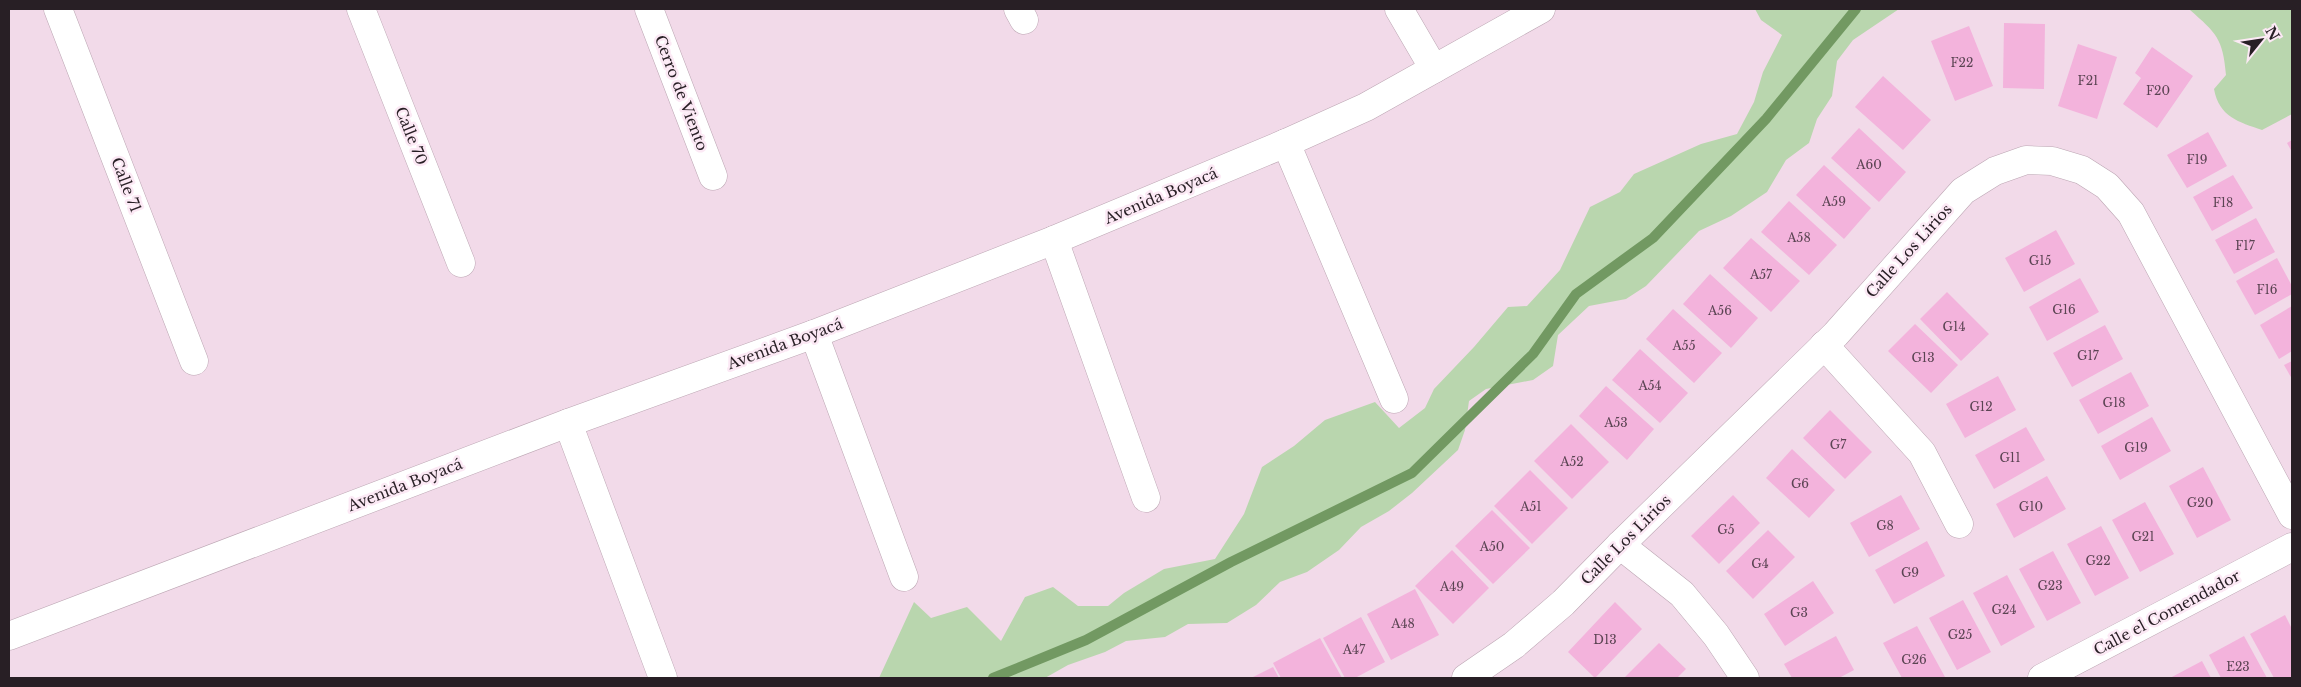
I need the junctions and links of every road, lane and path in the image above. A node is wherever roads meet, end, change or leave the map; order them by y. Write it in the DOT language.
graph roads {
  1 [pos="58,9"];
  2 [pos="361,9"];
  3 [pos="649,9"];
  4 [pos="1400,9"];
  5 [pos="1541,9"];
  6 [pos="1434,69"];
  7 [pos="1286,144"];
  8 [pos="713,176"];
  9 [pos="1054,240"];
  10 [pos="461,263"];
  11 [pos="814,334"];
  12 [pos="1824,345"];
  13 [pos="194,361"];
  14 [pos="1394,399"];
  15 [pos="568,423"];
  16 [pos="1146,498"];
  17 [pos="2292,515"];
  18 [pos="1959,524"];
  19 [pos="1620,545"];
  20 [pos="2292,547"];
  21 [pos="904,577"];
  22 [pos="9,636"];
  23 [pos="664,678"];
  24 [pos="1466,678"];
  25 [pos="1746,678"];
  26 [pos="2042,678"];
  1 -- 13 [label="street, Calle 71"];
  2 -- 10 [label="street, Calle 70"];
  3 -- 8 [label="street, Cerro de Viento"];
  4 -- 6 [label="street"];
  5 -- 6 [label="street, Avenida Boyacá"];
  6 -- 7 [label="street, Avenida Boyacá"];
  7 -- 9 [label="street, Avenida Boyacá"];
  7 -- 14 [label="street"];
  9 -- 11 [label="street, Avenida Boyacá"];
  9 -- 16 [label="street"];
  11 -- 15 [label="street, Avenida Boyacá"];
  11 -- 21 [label="street"];
  12 -- 17 [label="street, Calle Los Lirios"];
  12 -- 18 [label="street"];
  12 -- 19 [label="street, Calle Los Lirios"];
  15 -- 22 [label="street, Avenida Boyacá"];
  15 -- 23 [label="street"];
  19 -- 24 [label="street, Calle Los Lirios"];
  19 -- 25 [label="street"];
  20 -- 26 [label="street, Calle el Comendador"];
}
